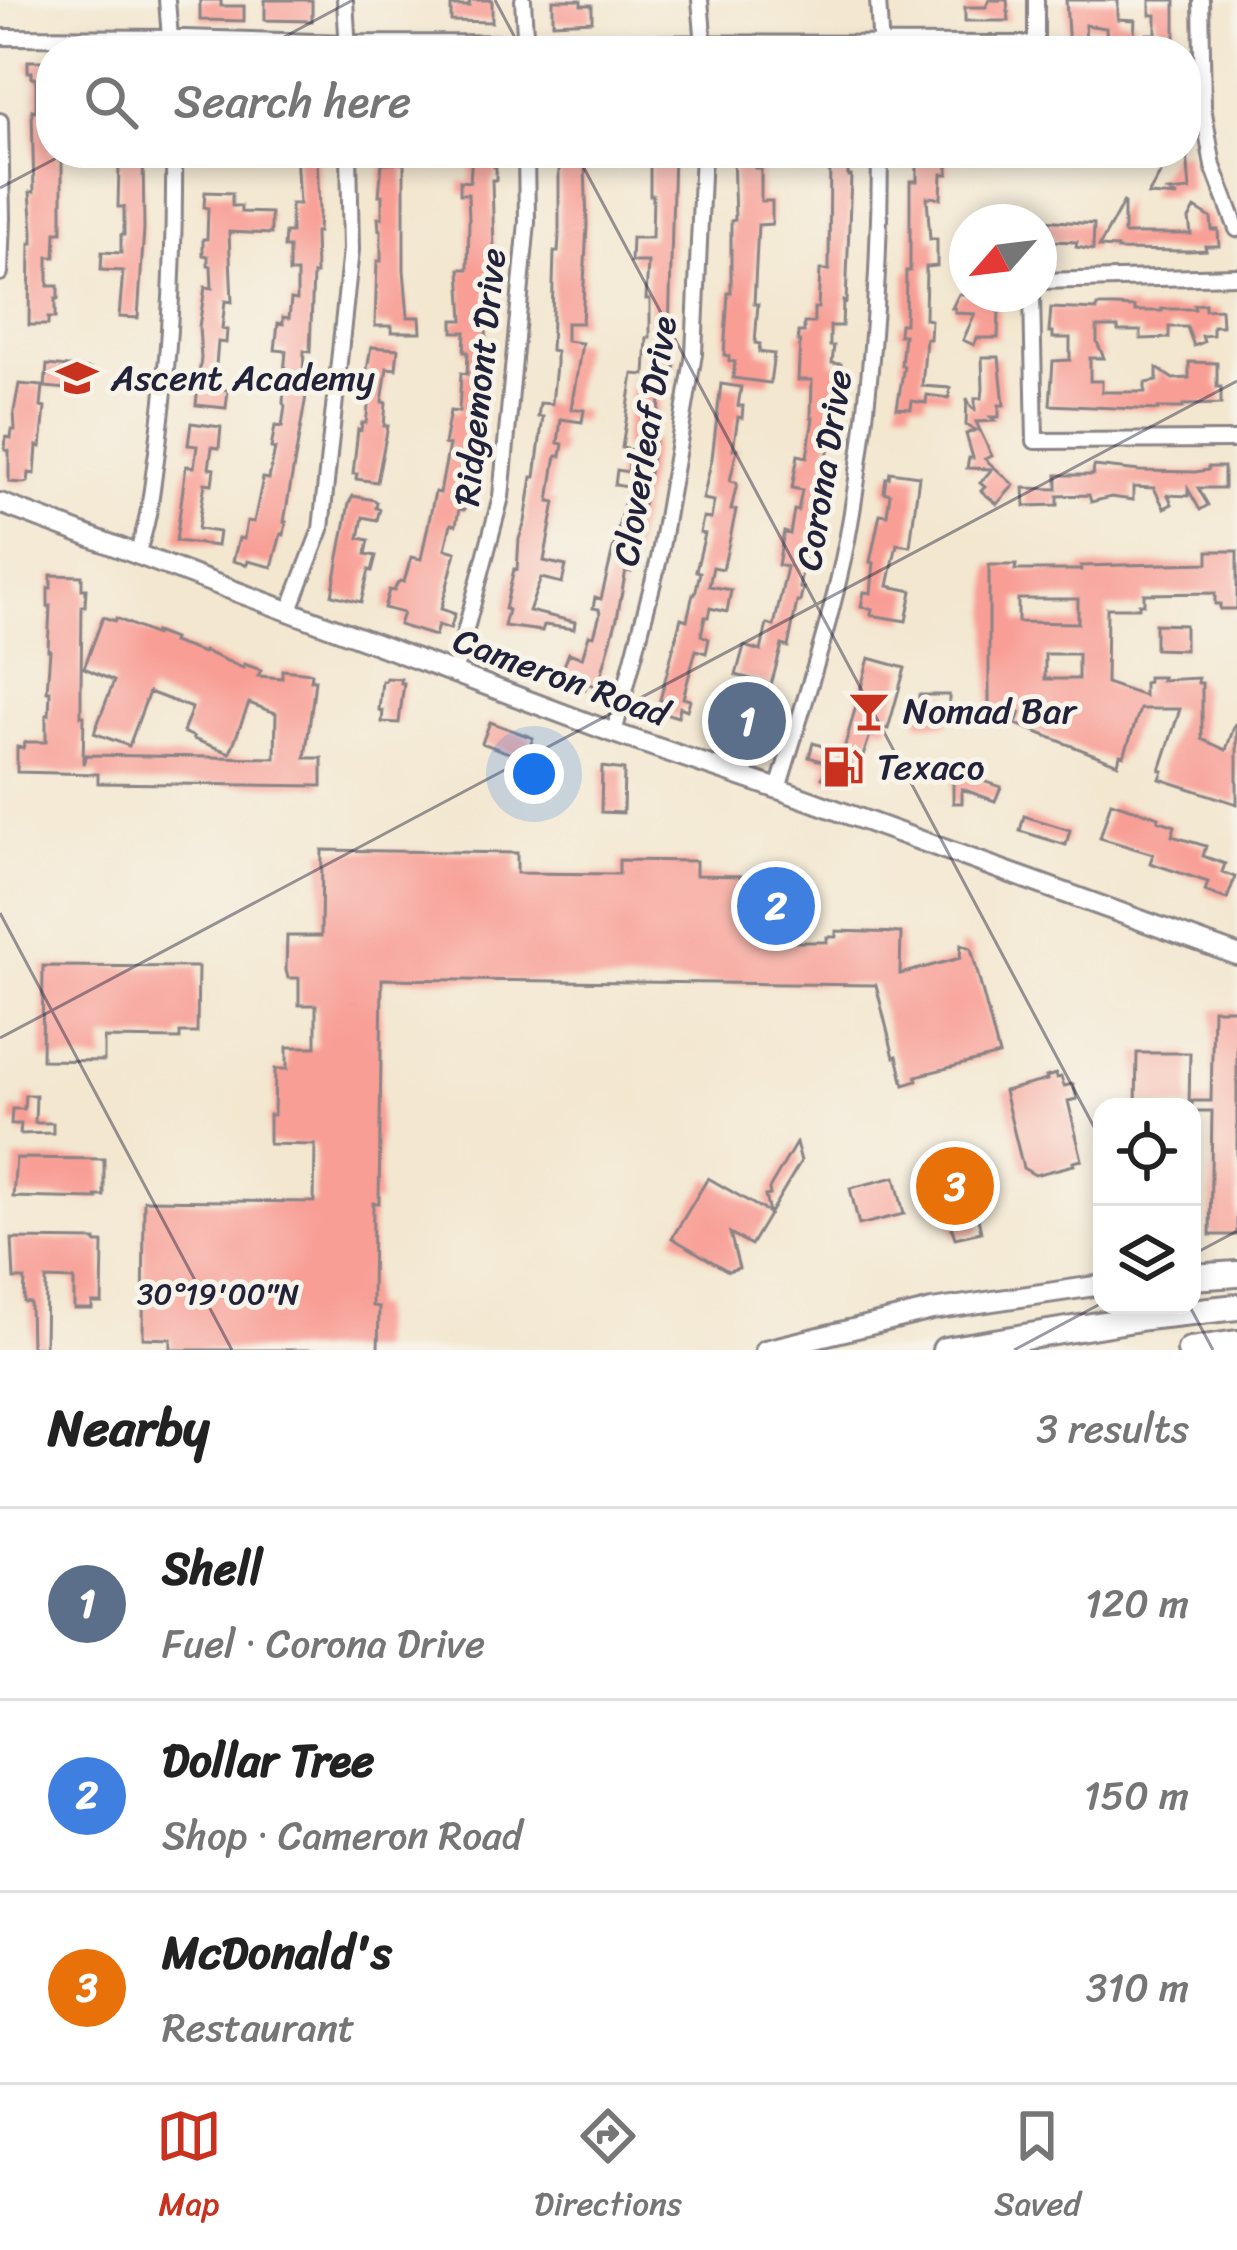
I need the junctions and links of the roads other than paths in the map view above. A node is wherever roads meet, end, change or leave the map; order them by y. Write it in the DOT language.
graph roads {
  1 [pos="167,0"];
  2 [pos="344,0"];
  3 [pos="523,0"];
  4 [pos="700,0"];
  5 [pos="878,0"];
  6 [pos="1036,0"];
  7 [pos="1202,0"];
  8 [pos="169,36"];
  9 [pos="347,36"];
  10 [pos="525,36"];
  11 [pos="703,36"];
  12 [pos="880,36"];
  13 [pos="1036,36"];
  14 [pos="0,38"];
  15 [pos="36,39"];
  16 [pos="0,121"];
  17 [pos="174,168"];
  18 [pos="349,168"];
  19 [pos="526,168"];
  20 [pos="702,168"];
  21 [pos="880,168"];
  22 [pos="1237,229"];
  23 [pos="0,273"];
  24 [pos="1237,276"];
  25 [pos="1057,280"];
  26 [pos="1032,312"];
  27 [pos="1237,440"];
  28 [pos="0,503"];
  29 [pos="137,553"];
  30 [pos="289,612"];
  31 [pos="454,674"];
  32 [pos="614,734"];
  33 [pos="778,789"];
  34 [pos="1237,955"];
  35 [pos="1237,1270"];
  36 [pos="1201,1274"];
  37 [pos="1093,1286"];
  38 [pos="1237,1307"];
  39 [pos="1237,1343"];
  40 [pos="765,1350"];
  41 [pos="945,1350"];
  42 [pos="1190,1350"];
  1 -- 8 [label="street"];
  2 -- 9 [label="street"];
  3 -- 10 [label="street"];
  4 -- 11 [label="street"];
  5 -- 12 [label="street"];
  6 -- 13 [label="street"];
  7 -- 22 [label="street"];
  14 -- 15 [label="street"];
  16 -- 23 [label="street"];
  17 -- 29 [label="street"];
  18 -- 30 [label="street"];
  19 -- 31 [label="street, Ridgemont Drive"];
  20 -- 32 [label="street, Cloverleaf Drive"];
  21 -- 33 [label="street, Corona Drive"];
  24 -- 25 [label="street"];
  26 -- 27 [label="street"];
  28 -- 29 [label="main road, Cameron Road"];
  29 -- 30 [label="main road, Cameron Road"];
  30 -- 31 [label="main road, Cameron Road"];
  31 -- 32 [label="main road, Cameron Road"];
  32 -- 33 [label="main road, Cameron Road"];
  33 -- 34 [label="main road, Cameron Road"];
  35 -- 36 [label="highway"];
  37 -- 40 [label="main road"];
  38 -- 41 [label="highway"];
  39 -- 42 [label="highway"];
}
